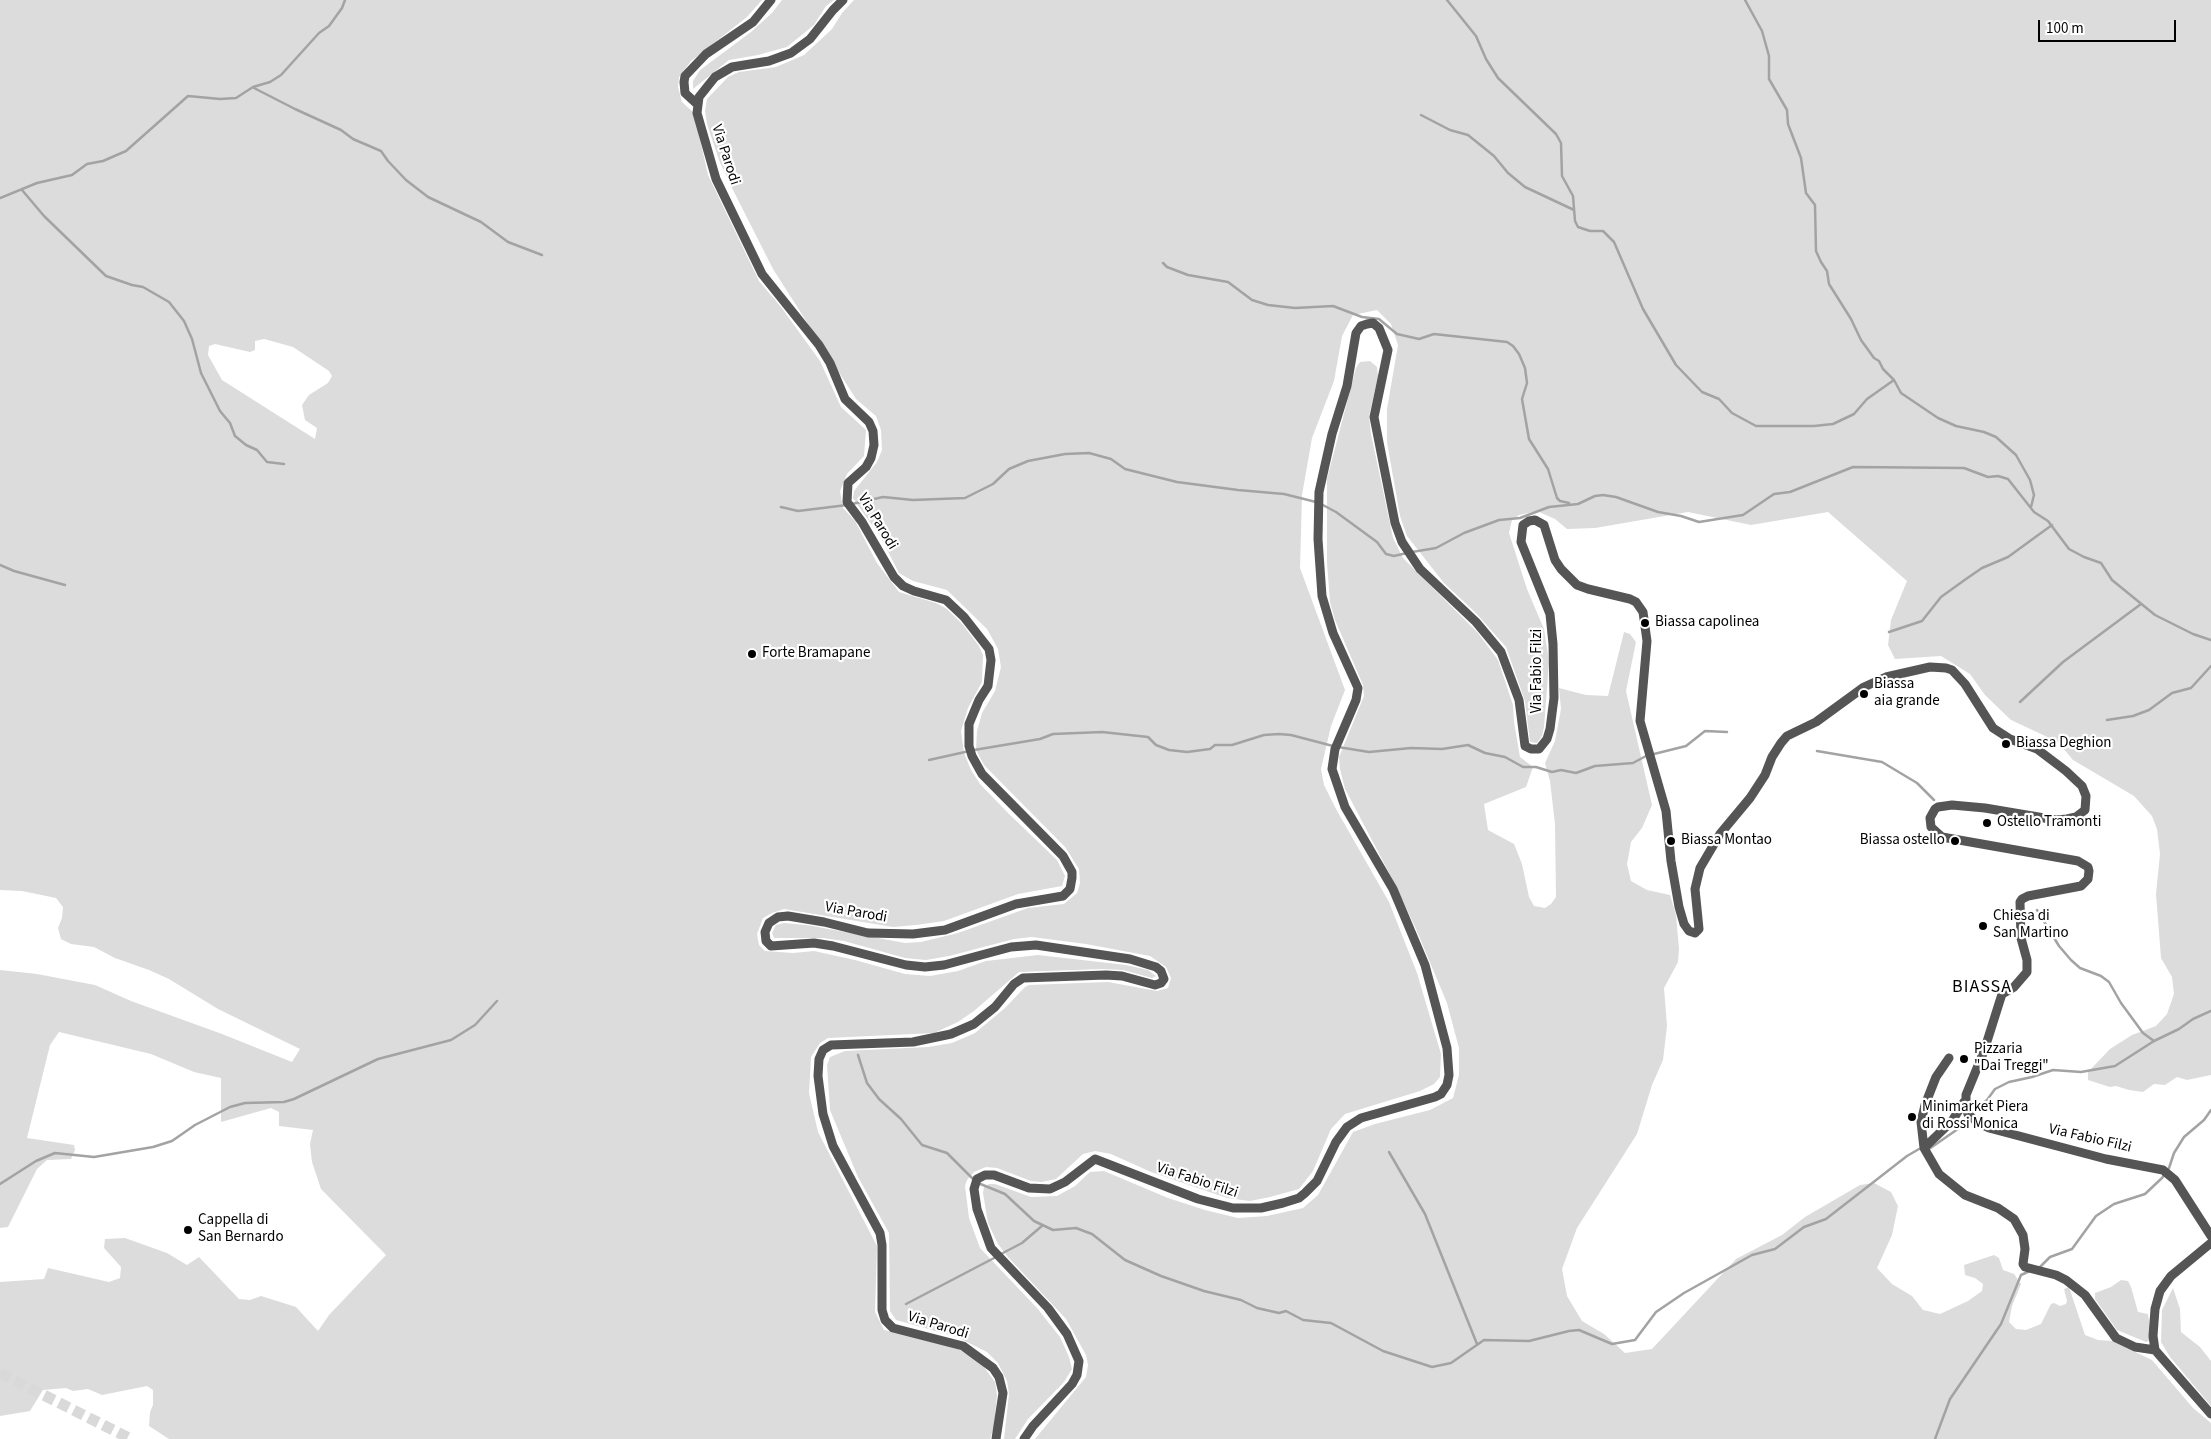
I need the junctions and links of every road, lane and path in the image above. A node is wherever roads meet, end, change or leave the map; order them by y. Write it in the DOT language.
graph roads {
  1 [pos="771,0"];
  2 [pos="843,0"];
  3 [pos="698,104"];
  4 [pos="1949,1058"];
  5 [pos="1964,1102"];
  6 [pos="1924,1148"];
  7 [pos="2211,1236"];
  8 [pos="2211,1243"];
  9 [pos="2155,1350"];
  10 [pos="2211,1414"];
  11 [pos="996,1439"];
  12 [pos="1024,1439"];
  1 -- 3 [label="street"];
  2 -- 3 [label="street"];
  3 -- 11 [label="street, Via Parodi"];
  4 -- 6 [label="street"];
  5 -- 6 [label="street"];
  5 -- 7 [label="street, Via Fabio Filzi"];
  5 -- 12 [label="street, Via Fabio Filzi"];
  6 -- 9 [label="street"];
  8 -- 9 [label="street"];
  9 -- 10 [label="street"];
}
